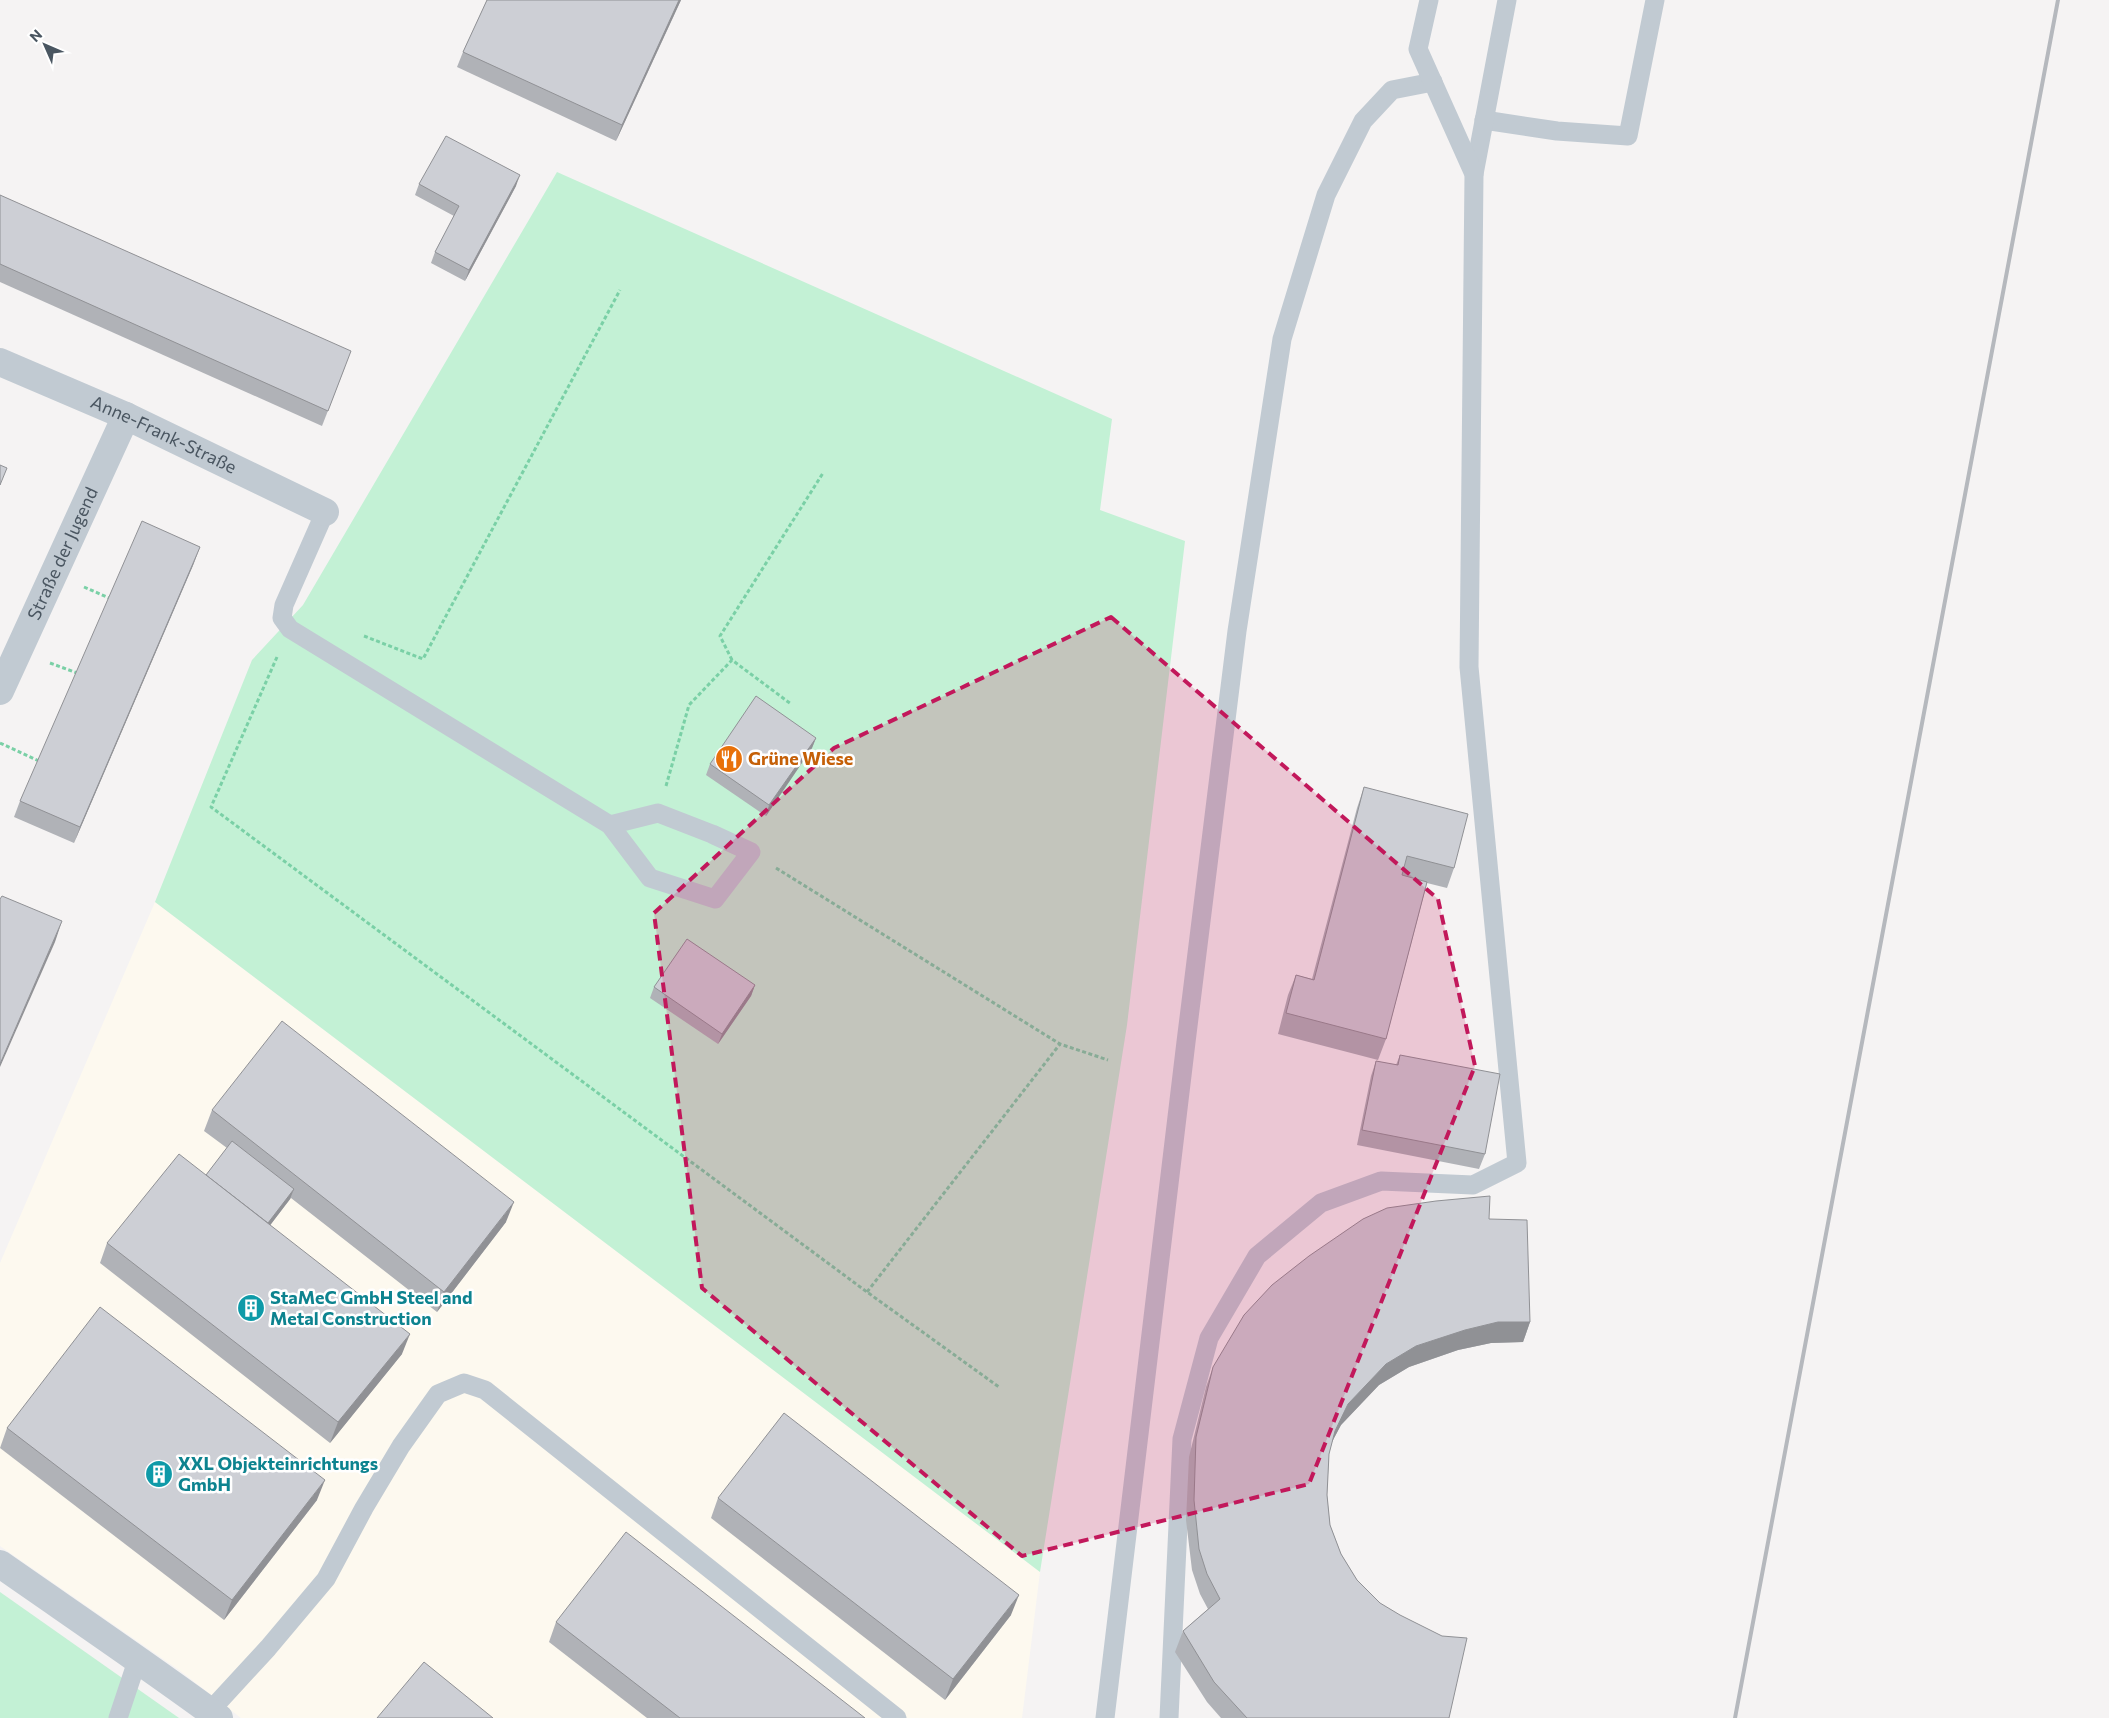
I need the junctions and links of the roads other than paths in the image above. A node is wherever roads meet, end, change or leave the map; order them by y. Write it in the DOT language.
graph roads {
  1 [pos="1429,0"];
  2 [pos="1507,0"];
  3 [pos="1655,0"];
  4 [pos="1433,82"];
  5 [pos="1484,120"];
  6 [pos="1474,174"];
  7 [pos="0,362"];
  8 [pos="126,416"];
  9 [pos="325,512"];
  10 [pos="0,692"];
  11 [pos="610,825"];
  12 [pos="0,1564"];
  13 [pos="137,1661"];
  14 [pos="214,1715"];
  15 [pos="118,1718"];
  16 [pos="897,1718"];
  17 [pos="1105,1718"];
  18 [pos="1169,1718"];
  1 -- 4 [label="lane"];
  2 -- 5 [label="lane"];
  3 -- 5 [label="lane"];
  4 -- 6 [label="lane"];
  4 -- 17 [label="lane"];
  5 -- 6 [label="lane"];
  6 -- 18 [label="lane"];
  7 -- 8 [label="street, Anne-Frank-Straße"];
  8 -- 9 [label="street, Anne-Frank-Straße"];
  8 -- 10 [label="street, Straße der Jugend"];
  9 -- 11 [label="lane"];
  11 -- 11 [label="lane"];
  12 -- 13 [label="street"];
  13 -- 14 [label="street"];
  13 -- 15 [label="lane"];
  14 -- 16 [label="lane"];
}
